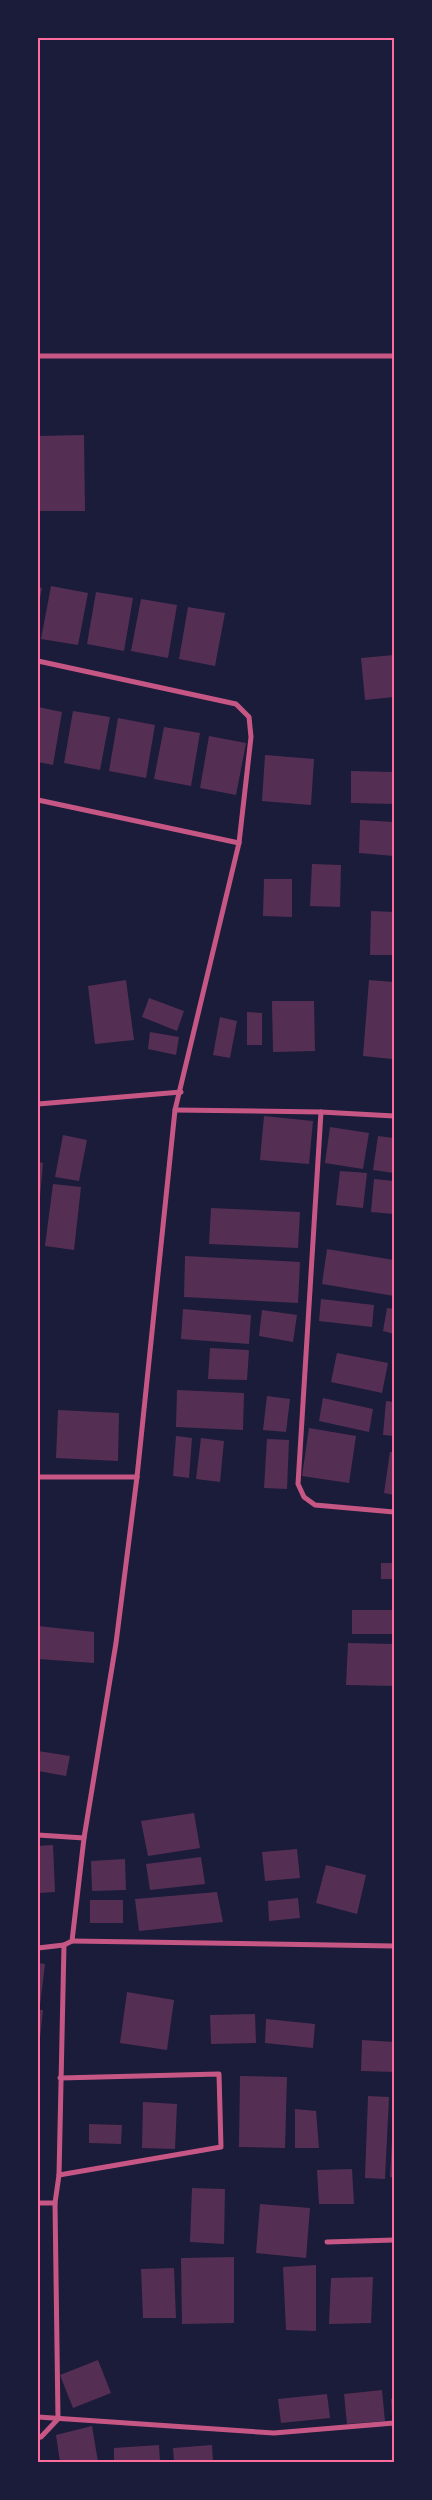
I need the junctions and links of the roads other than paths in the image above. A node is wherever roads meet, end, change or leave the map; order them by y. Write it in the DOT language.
graph roads {
  1 [pos="38,356"];
  2 [pos="394,356"];
  3 [pos="38,661"];
  4 [pos="38,800"];
  5 [pos="239,843"];
  6 [pos="181,1092"];
  7 [pos="38,1104"];
  8 [pos="175,1110"];
  9 [pos="321,1112"];
  10 [pos="394,1116"];
  11 [pos="38,1477"];
  12 [pos="137,1478"];
  13 [pos="394,1512"];
  14 [pos="38,1835"];
  15 [pos="84,1838"];
  16 [pos="72,1941"];
  17 [pos="64,1946"];
  18 [pos="394,1946"];
  19 [pos="38,1948"];
  20 [pos="60,2078"];
  21 [pos="59,2175"];
  22 [pos="54,2203"];
  23 [pos="38,2204"];
  24 [pos="394,2240"];
  25 [pos="327,2242"];
  26 [pos="38,2418"];
  27 [pos="58,2419"];
  28 [pos="394,2423"];
  29 [pos="38,2438"];
  1 -- 2 [label="street"];
  3 -- 5 [label="street"];
  4 -- 5 [label="street"];
  5 -- 6 [label="street"];
  6 -- 7 [label="street"];
  6 -- 8 [label="street"];
  8 -- 9 [label="street"];
  8 -- 12 [label="street"];
  9 -- 10 [label="street"];
  9 -- 13 [label="street"];
  11 -- 12 [label="street"];
  12 -- 15 [label="street"];
  14 -- 15 [label="street"];
  15 -- 16 [label="street"];
  16 -- 17 [label="street"];
  16 -- 18 [label="street"];
  17 -- 19 [label="street"];
  17 -- 20 [label="street"];
  20 -- 21 [label="street"];
  20 -- 21 [label="street"];
  21 -- 22 [label="street"];
  22 -- 23 [label="street"];
  22 -- 27 [label="street"];
  24 -- 25 [label="street"];
  26 -- 27 [label="street"];
  27 -- 28 [label="street"];
  27 -- 29 [label="street"];
}
